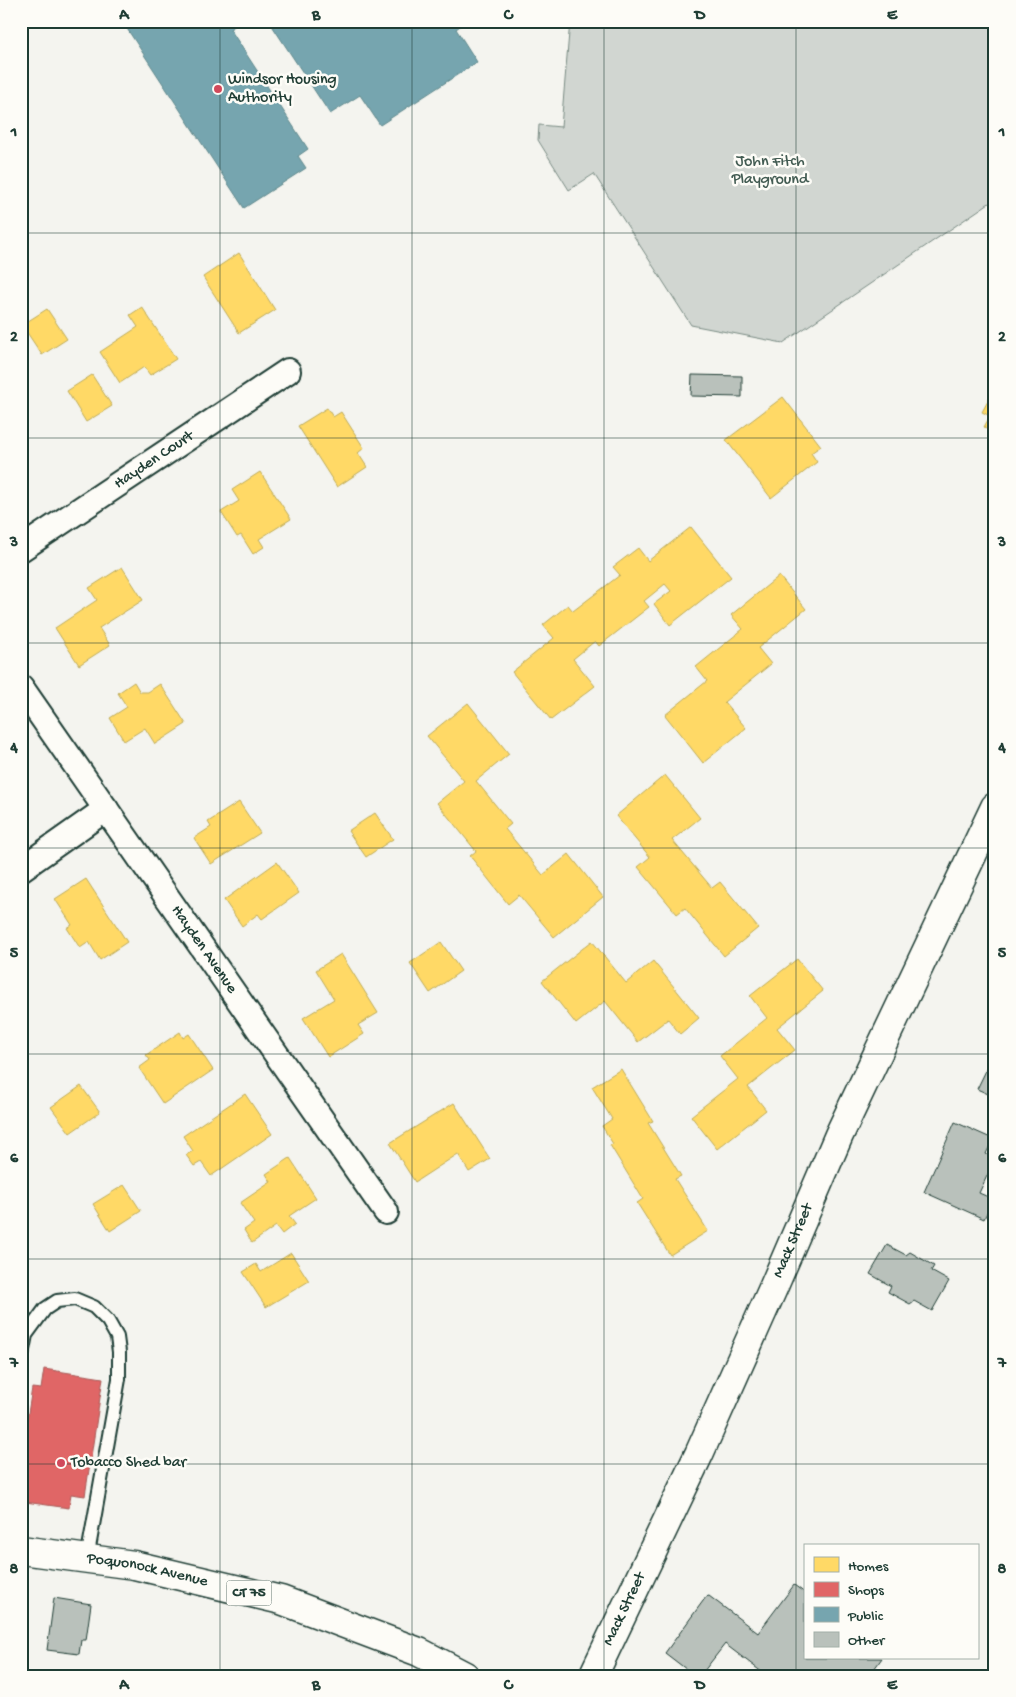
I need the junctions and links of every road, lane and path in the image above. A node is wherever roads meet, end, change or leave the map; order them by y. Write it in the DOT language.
graph roads {
  1 [pos="288,371"];
  2 [pos="21,549"];
  3 [pos="21,687"];
  4 [pos="995,807"];
  5 [pos="106,809"];
  6 [pos="21,869"];
  7 [pos="386,1212"];
  8 [pos="21,1360"];
  9 [pos="21,1550"];
  10 [pos="87,1559"];
  11 [pos="466,1676"];
  12 [pos="593,1676"];
  1 -- 2 [label="street, Hayden Court"];
  3 -- 5 [label="street, Hayden Avenue"];
  4 -- 12 [label="street, Mack Street"];
  5 -- 6 [label="street"];
  5 -- 7 [label="street, Hayden Avenue"];
  8 -- 10 [label="lane"];
  9 -- 10 [label="street, Poquonock Avenue / CT 75"];
  10 -- 11 [label="street, Poquonock Avenue / CT 75"];
}
